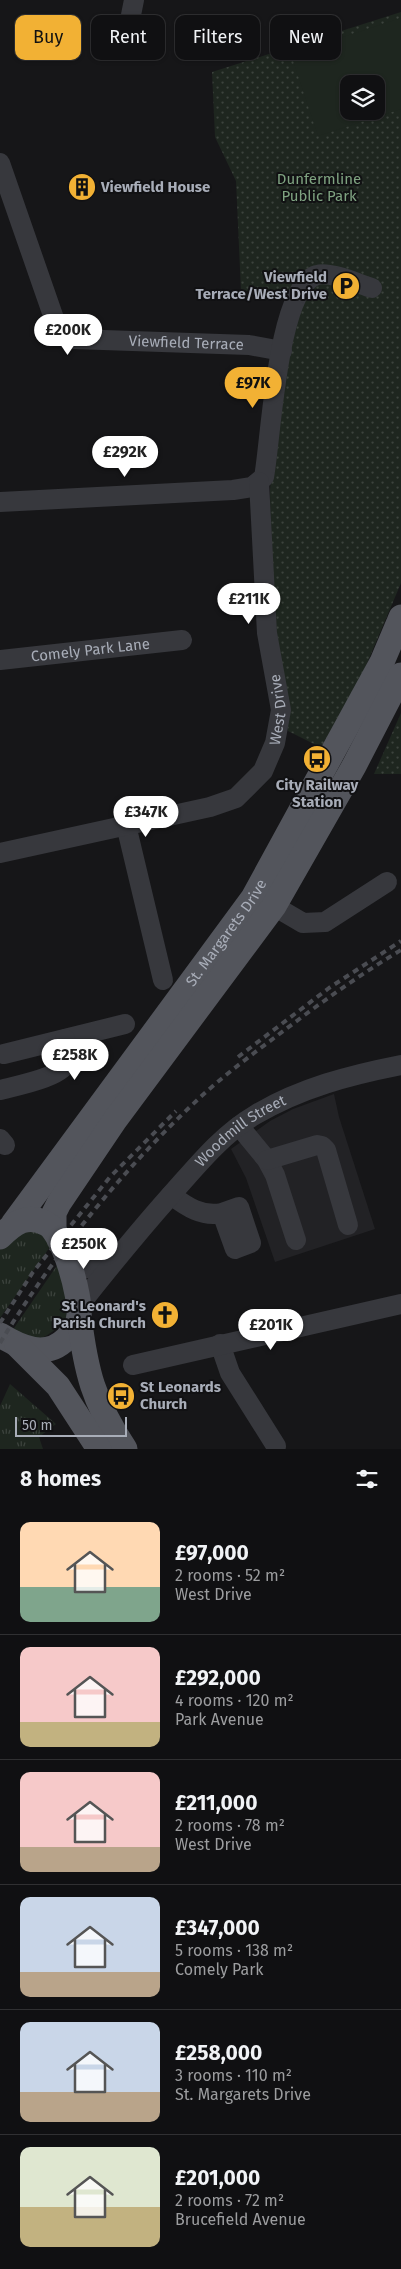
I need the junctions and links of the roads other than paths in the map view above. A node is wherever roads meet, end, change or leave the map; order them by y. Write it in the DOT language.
graph roads {
  1 [pos="134,0"];
  2 [pos="131,15"];
  3 [pos="0,163"];
  4 [pos="372,288"];
  5 [pos="282,351"];
  6 [pos="259,482"];
  7 [pos="0,502"];
  8 [pos="401,617"];
  9 [pos="182,640"];
  10 [pos="0,660"];
  11 [pos="401,675"];
  12 [pos="126,825"];
  13 [pos="0,853"];
  14 [pos="387,882"];
  15 [pos="274,906"];
  16 [pos="163,980"];
  17 [pos="125,1024"];
  18 [pos="65,1040"];
  19 [pos="4,1054"];
  20 [pos="401,1065"];
  21 [pos="0,1090"];
  22 [pos="239,1126"];
  23 [pos="267,1160"];
  24 [pos="171,1195"];
  25 [pos="222,1213"];
  26 [pos="348,1226"];
  27 [pos="7,1230"];
  28 [pos="54,1230"];
  29 [pos="296,1240"];
  30 [pos="64,1253"];
  31 [pos="118,1255"];
  32 [pos="401,1304"];
  33 [pos="78,1312"];
  34 [pos="8,1340"];
  35 [pos="220,1344"];
  36 [pos="133,1365"];
  37 [pos="276,1446"];
  38 [pos="99,1449"];
  39 [pos="125,1449"];
  1 -- 2 [label="street"];
  3 -- 5 [label="street, Viewfield Terrace"];
  4 -- 5 [label="street, West Drive"];
  5 -- 6 [label="street, West Drive"];
  6 -- 7 [label="street"];
  6 -- 12 [label="street, West Drive"];
  8 -- 27 [label="main road, St. Margarets Drive"];
  9 -- 10 [label="street, Comely Park Lane"];
  11 -- 15 [label="main road, St. Margarets Drive"];
  12 -- 13 [label="street"];
  12 -- 16 [label="street"];
  14 -- 15 [label="street"];
  15 -- 28 [label="main road, St. Margarets Drive"];
  17 -- 18 [label="street"];
  18 -- 19 [label="street"];
  18 -- 21 [label="street"];
  20 -- 22 [label="street, Woodmill Street"];
  22 -- 23 [label="street"];
  22 -- 24 [label="street, Woodmill Street"];
  23 -- 26 [label="street"];
  23 -- 29 [label="street"];
  24 -- 25 [label="street"];
  24 -- 31 [label="street, Woodmill Street"];
  27 -- 28 [label="main road"];
  28 -- 30 [label="main road"];
  30 -- 31 [label="street, Woodmill Street"];
  30 -- 33 [label="main road"];
  31 -- 33 [label="street, Woodmill Street"];
  32 -- 35 [label="street"];
  33 -- 34 [label="main road"];
  33 -- 39 [label="main road"];
  34 -- 38 [label="main road"];
  35 -- 36 [label="street"];
  35 -- 37 [label="street"];
}
